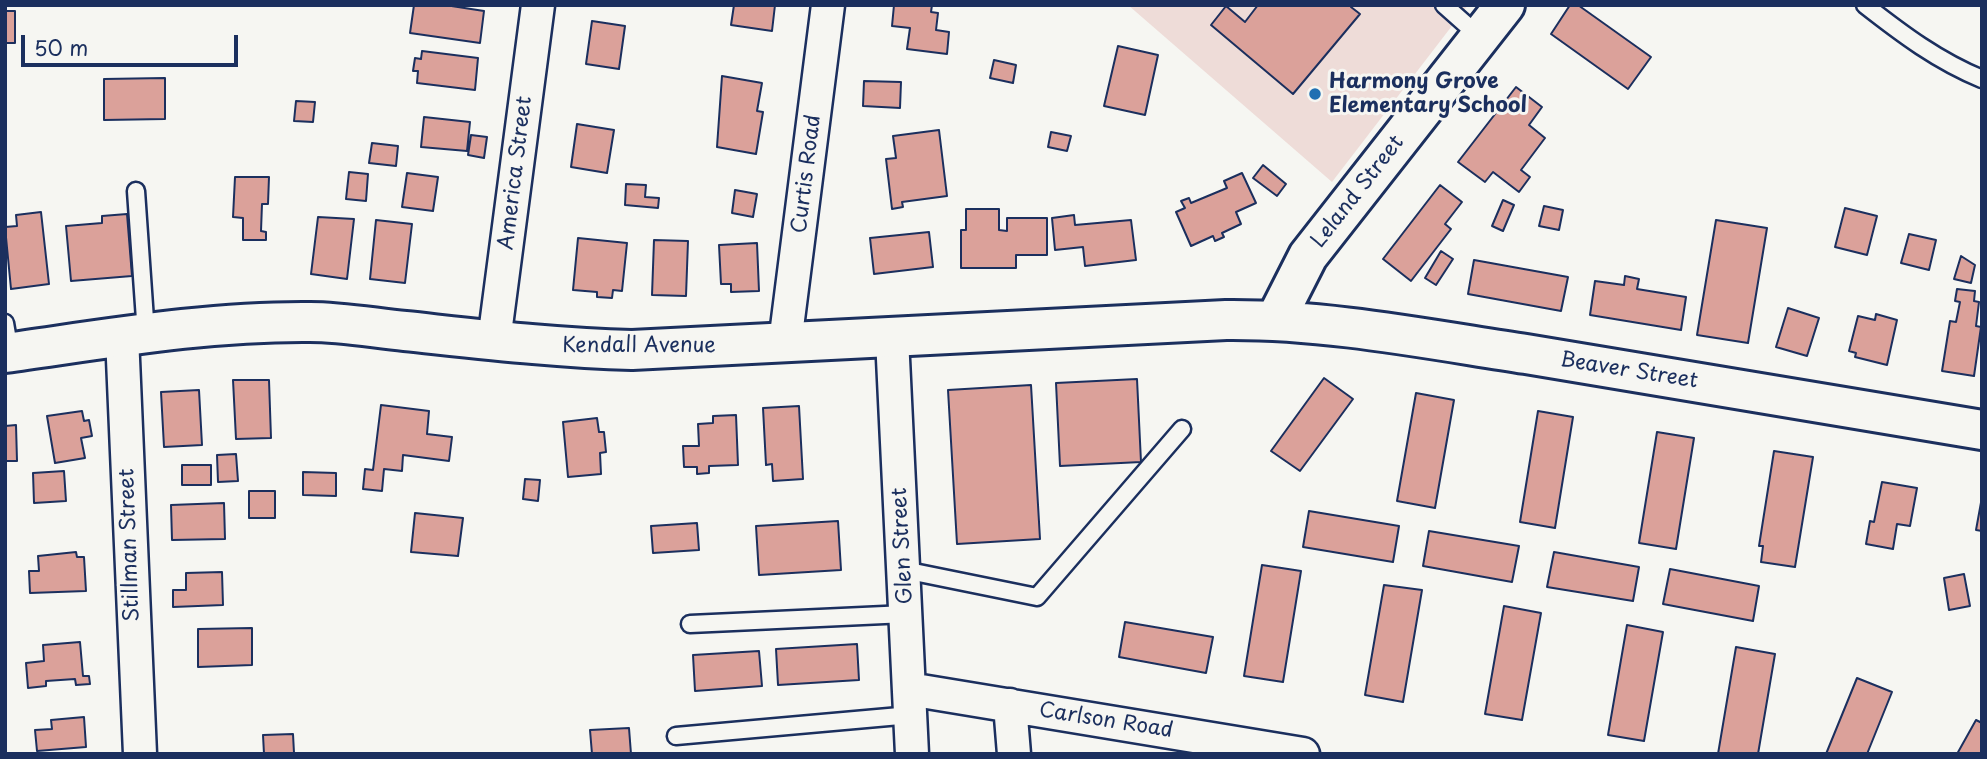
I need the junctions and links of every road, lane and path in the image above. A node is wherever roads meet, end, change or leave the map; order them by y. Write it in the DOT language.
graph roads {
  1 [pos="538,5"];
  2 [pos="828,5"];
  3 [pos="1444,5"];
  4 [pos="1505,5"];
  5 [pos="1865,5"];
  6 [pos="1480,37"];
  7 [pos="1982,79"];
  8 [pos="136,191"];
  9 [pos="1275,321"];
  10 [pos="134,335"];
  11 [pos="892,338"];
  12 [pos="494,341"];
  13 [pos="7,343"];
  14 [pos="785,343"];
  15 [pos="1182,429"];
  16 [pos="1982,430"];
  17 [pos="904,570"];
  18 [pos="906,614"];
  19 [pos="691,624"];
  20 [pos="910,702"];
  21 [pos="1010,705"];
  22 [pos="676,736"];
  23 [pos="140,754"];
  24 [pos="912,754"];
  25 [pos="1014,754"];
  26 [pos="1303,754"];
  1 -- 12 [label="street, America Street"];
  2 -- 14 [label="street, Curtis Road"];
  3 -- 6 [label="lane"];
  4 -- 6 [label="main road, Leland Street"];
  5 -- 7 [label="lane"];
  6 -- 9 [label="main road, Leland Street"];
  8 -- 10 [label="lane"];
  9 -- 11 [label="main road, Kendall Avenue"];
  9 -- 16 [label="main road, Beaver Street"];
  10 -- 12 [label="main road, Kendall Avenue"];
  10 -- 13 [label="main road, Kendall Avenue"];
  10 -- 23 [label="street, Stillman Street"];
  11 -- 14 [label="main road, Kendall Avenue"];
  11 -- 17 [label="street, Glen Street"];
  12 -- 14 [label="main road, Kendall Avenue"];
  15 -- 17 [label="lane"];
  17 -- 18 [label="street, Glen Street"];
  18 -- 19 [label="lane"];
  18 -- 20 [label="street, Glen Street"];
  20 -- 21 [label="street, Carlson Road"];
  20 -- 22 [label="lane"];
  20 -- 24 [label="street, Glen Street"];
  21 -- 25 [label="street"];
  21 -- 26 [label="street, Carlson Road"];
}
